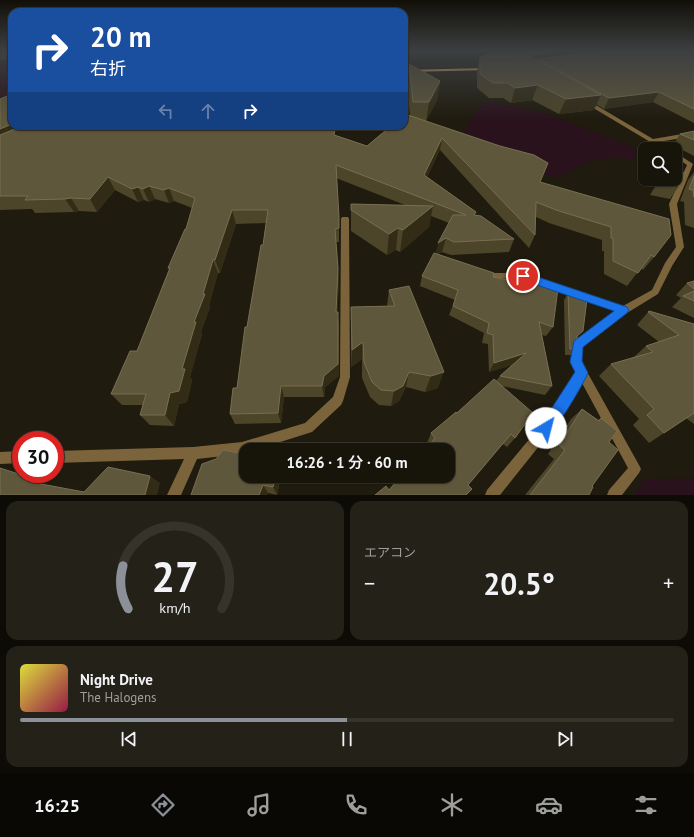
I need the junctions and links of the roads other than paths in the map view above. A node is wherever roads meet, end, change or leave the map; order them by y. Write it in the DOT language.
graph roads {
  1 [pos="580,98"];
  2 [pos="694,134"];
  3 [pos="652,141"];
  4 [pos="682,159"];
  5 [pos="682,183"];
  6 [pos="681,186"];
  7 [pos="345,219"];
  8 [pos="473,271"];
  9 [pos="624,310"];
  10 [pos="582,373"];
  11 [pos="193,453"];
  12 [pos="64,456"];
  13 [pos="0,458"];
  14 [pos="12,458"];
  15 [pos="174,495"];
  16 [pos="492,495"];
  17 [pos="614,495"];
  1 -- 3 [label="street"];
  2 -- 3 [label="street"];
  4 -- 5 [label="street"];
  6 -- 9 [label="street"];
  7 -- 11 [label="street"];
  8 -- 9 [label="street"];
  9 -- 10 [label="street"];
  10 -- 16 [label="street"];
  10 -- 17 [label="street"];
  11 -- 12 [label="street"];
  11 -- 15 [label="street"];
  13 -- 14 [label="street"];
}
